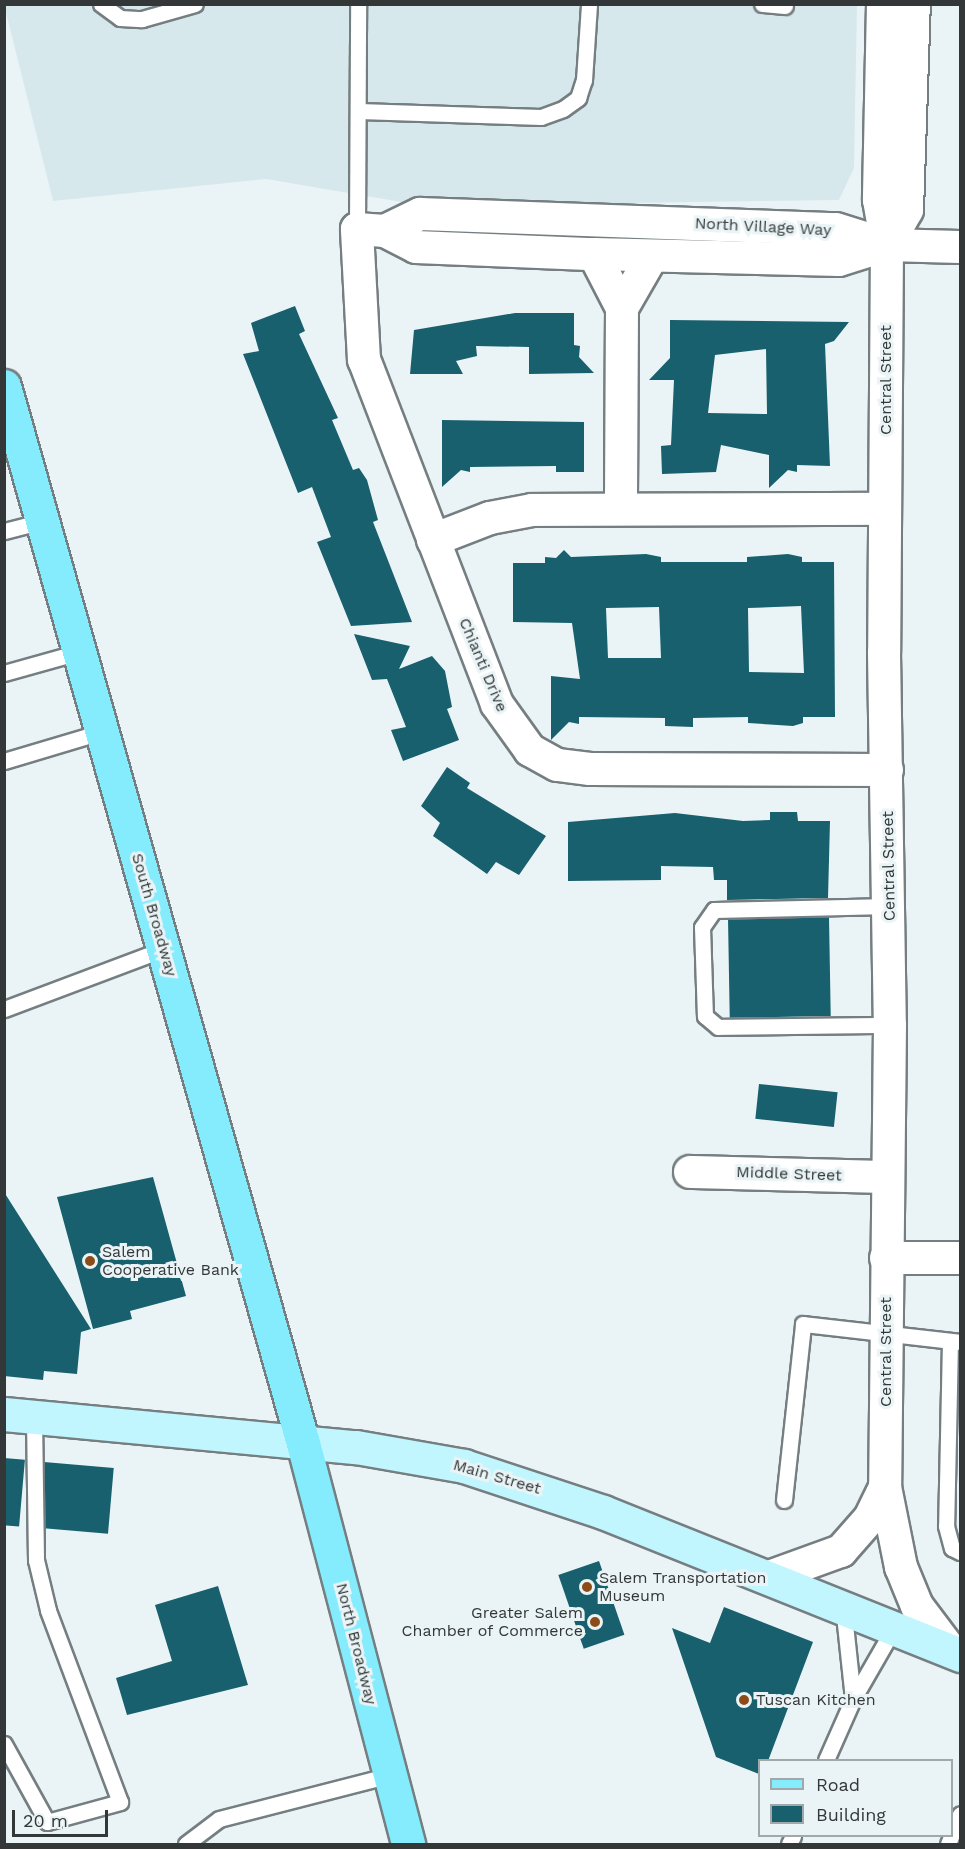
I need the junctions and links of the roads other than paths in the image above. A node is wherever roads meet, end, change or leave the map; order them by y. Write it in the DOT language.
graph roads {
  1 [pos="101,4"];
  2 [pos="195,4"];
  3 [pos="358,4"];
  4 [pos="589,4"];
  5 [pos="762,4"];
  6 [pos="883,4"];
  7 [pos="914,4"];
  8 [pos="784,6"];
  9 [pos="359,111"];
  10 [pos="371,230"];
  11 [pos="887,245"];
  12 [pos="960,247"];
  13 [pos="594,254"];
  14 [pos="652,256"];
  15 [pos="622,308"];
  16 [pos="4,386"];
  17 [pos="621,509"];
  18 [pos="885,509"];
  19 [pos="43,521"];
  20 [pos="4,531"];
  21 [pos="433,540"];
  22 [pos="79,652"];
  23 [pos="4,673"];
  24 [pos="101,732"];
  25 [pos="4,761"];
  26 [pos="887,770"];
  27 [pos="890,906"];
  28 [pos="164,949"];
  29 [pos="4,1009"];
  30 [pos="890,1025"];
  31 [pos="690,1173"];
  32 [pos="887,1177"];
  33 [pos="886,1258"];
  34 [pos="960,1258"];
  35 [pos="885,1333"];
  36 [pos="955,1342"];
  37 [pos="19,1416"];
  38 [pos="303,1443"];
  39 [pos="885,1487"];
  40 [pos="784,1500"];
  41 [pos="960,1552"];
  42 [pos="769,1577"];
  43 [pos="843,1606"];
  44 [pos="895,1626"];
  45 [pos="956,1653"];
  46 [pos="853,1699"];
  47 [pos="4,1744"];
  48 [pos="827,1759"];
  49 [pos="390,1775"];
  50 [pos="960,1814"];
  51 [pos="953,1832"];
  52 [pos="186,1845"];
  53 [pos="408,1845"];
  1 -- 2 [label="lane"];
  3 -- 9 [label="lane"];
  4 -- 9 [label="lane"];
  5 -- 8 [label="lane"];
  6 -- 11 [label="street, Central Street"];
  7 -- 11 [label="street, Central Street"];
  9 -- 10 [label="lane"];
  10 -- 11 [label="street, North Village Way"];
  10 -- 13 [label="street, North Village Way"];
  10 -- 21 [label="street, Chianti Drive"];
  11 -- 12 [label="street"];
  11 -- 14 [label="street, North Village Way"];
  11 -- 18 [label="street, Central Street"];
  13 -- 14 [label="street, North Village Way"];
  13 -- 15 [label="street"];
  14 -- 15 [label="street"];
  15 -- 17 [label="street"];
  16 -- 19 [label="main road, South Broadway"];
  17 -- 18 [label="street"];
  17 -- 21 [label="street"];
  18 -- 26 [label="street, Central Street"];
  19 -- 20 [label="lane"];
  19 -- 22 [label="main road, South Broadway"];
  21 -- 26 [label="street, Chianti Drive"];
  22 -- 23 [label="lane"];
  22 -- 24 [label="main road, South Broadway"];
  24 -- 25 [label="lane"];
  24 -- 28 [label="main road, South Broadway"];
  26 -- 27 [label="street, Central Street"];
  27 -- 30 [label="street, Central Street"];
  27 -- 30 [label="lane"];
  28 -- 29 [label="lane"];
  28 -- 38 [label="main road, South Broadway"];
  30 -- 32 [label="street, Central Street"];
  31 -- 32 [label="street, Middle Street"];
  32 -- 33 [label="street, Central Street"];
  33 -- 34 [label="street"];
  33 -- 35 [label="street, Central Street"];
  35 -- 36 [label="lane"];
  35 -- 39 [label="street, Central Street"];
  35 -- 40 [label="lane"];
  36 -- 41 [label="lane"];
  37 -- 38 [label="main road, Main Street"];
  37 -- 47 [label="lane"];
  38 -- 42 [label="main road, Main Street"];
  38 -- 49 [label="main road, North Broadway"];
  39 -- 42 [label="street, Central Street"];
  39 -- 45 [label="street, Central Street"];
  42 -- 43 [label="main road, Main Street"];
  43 -- 44 [label="main road, Main Street"];
  43 -- 46 [label="lane"];
  44 -- 45 [label="main road, Main Street"];
  44 -- 46 [label="lane"];
  46 -- 48 [label="lane"];
  49 -- 52 [label="lane"];
  49 -- 53 [label="main road, North Broadway"];
  50 -- 51 [label="lane"];
}
